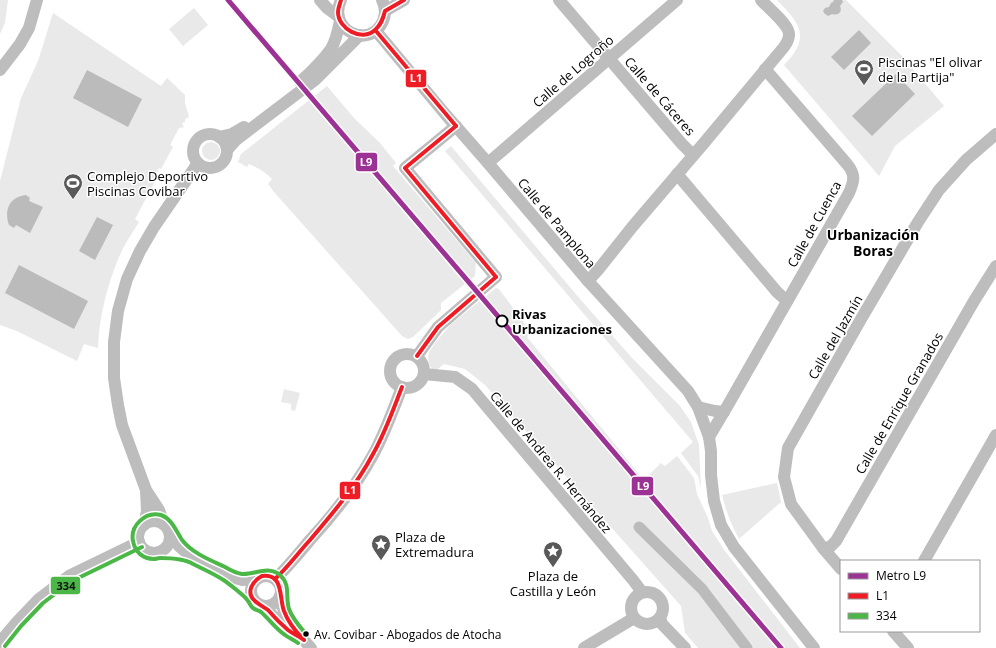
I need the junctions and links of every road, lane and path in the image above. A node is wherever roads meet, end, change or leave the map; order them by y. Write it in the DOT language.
graph roads {
  1 [pos="37,0"];
  2 [pos="320,0"];
  3 [pos="341,0"];
  4 [pos="404,0"];
  5 [pos="559,0"];
  6 [pos="677,0"];
  7 [pos="761,0"];
  8 [pos="383,5"];
  9 [pos="339,19"];
  10 [pos="376,31"];
  11 [pos="360,35"];
  12 [pos="609,59"];
  13 [pos="765,69"];
  14 [pos="0,70"];
  15 [pos="456,126"];
  16 [pos="996,134"];
  17 [pos="219,137"];
  18 [pos="227,150"];
  19 [pos="693,155"];
  20 [pos="198,163"];
  21 [pos="488,163"];
  22 [pos="677,174"];
  23 [pos="996,266"];
  24 [pos="588,281"];
  25 [pos="787,301"];
  26 [pos="417,356"];
  27 [pos="424,374"];
  28 [pos="402,388"];
  29 [pos="698,407"];
  30 [pos="724,412"];
  31 [pos="996,435"];
  32 [pos="709,437"];
  33 [pos="146,490"];
  34 [pos="164,524"];
  35 [pos="144,525"];
  36 [pos="171,535"];
  37 [pos="139,542"];
  38 [pos="823,548"];
  39 [pos="160,552"];
  40 [pos="189,555"];
  41 [pos="925,560"];
  42 [pos="840,568"];
  43 [pos="228,576"];
  44 [pos="257,578"];
  45 [pos="275,579"];
  46 [pos="642,592"];
  47 [pos="252,596"];
  48 [pos="280,596"];
  49 [pos="263,606"];
  50 [pos="634,618"];
  51 [pos="660,618"];
  52 [pos="894,632"];
  53 [pos="302,638"];
  54 [pos="0,642"];
  55 [pos="311,648"];
  56 [pos="584,648"];
  57 [pos="685,648"];
  58 [pos="814,648"];
  59 [pos="908,648"];
  1 -- 14 [label="street"];
  2 -- 9 [label="street"];
  3 -- 9 [label="street"];
  4 -- 8 [label="street"];
  5 -- 12 [label="street, Calle de Cáceres"];
  6 -- 12 [label="street, Calle de Logroño"];
  7 -- 13 [label="street"];
  8 -- 10 [label="street"];
  9 -- 11 [label="street"];
  9 -- 17 [label="street"];
  10 -- 11 [label="street"];
  10 -- 15 [label="street, Calle de Pamplona"];
  11 -- 18 [label="street"];
  12 -- 19 [label="street, Calle de Cáceres"];
  12 -- 21 [label="street, Calle de Logroño"];
  13 -- 19 [label="street"];
  13 -- 25 [label="street, Calle de Cuenca"];
  15 -- 21 [label="street, Calle de Pamplona"];
  15 -- 26 [label="street"];
  16 -- 38 [label="street, Calle del Jazmín"];
  17 -- 18 [label="street"];
  17 -- 20 [label="street"];
  18 -- 20 [label="street"];
  19 -- 22 [label="street"];
  20 -- 33 [label="street"];
  21 -- 24 [label="street, Calle de Pamplona"];
  22 -- 24 [label="street"];
  22 -- 25 [label="street"];
  23 -- 38 [label="street, Calle de Enrique Granados"];
  24 -- 29 [label="street, Calle de Pamplona"];
  25 -- 30 [label="street, Calle de Cuenca"];
  26 -- 27 [label="street"];
  26 -- 28 [label="street"];
  27 -- 28 [label="street"];
  27 -- 46 [label="street, Calle de Andrea R. Hernández"];
  28 -- 45 [label="street"];
  29 -- 30 [label="street"];
  29 -- 32 [label="street, Calle de Pamplona"];
  30 -- 32 [label="street, Calle de Cuenca"];
  31 -- 41 [label="street"];
  32 -- 58 [label="street, Calle de Pamplona"];
  33 -- 34 [label="street"];
  33 -- 35 [label="street"];
  34 -- 35 [label="street"];
  34 -- 36 [label="street"];
  35 -- 37 [label="street"];
  36 -- 39 [label="street"];
  36 -- 40 [label="street"];
  37 -- 39 [label="street"];
  37 -- 54 [label="street"];
  38 -- 42 [label="street, Calle del Jazmín"];
  39 -- 40 [label="street"];
  40 -- 43 [label="street"];
  43 -- 44 [label="street"];
  43 -- 47 [label="street"];
  44 -- 45 [label="street"];
  44 -- 47 [label="street"];
  45 -- 48 [label="street"];
  46 -- 50 [label="street"];
  46 -- 51 [label="street"];
  47 -- 49 [label="street"];
  48 -- 49 [label="street"];
  48 -- 53 [label="street"];
  49 -- 53 [label="street"];
  50 -- 51 [label="street"];
  50 -- 56 [label="street"];
  51 -- 57 [label="street"];
  52 -- 59 [label="street"];
  53 -- 55 [label="street"];
}
